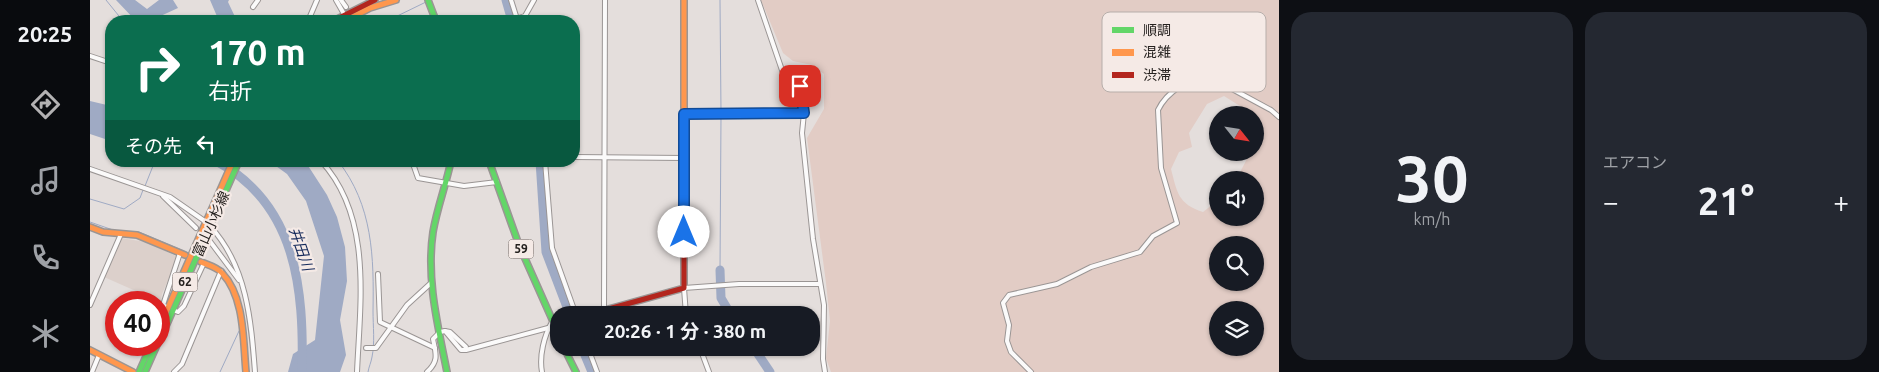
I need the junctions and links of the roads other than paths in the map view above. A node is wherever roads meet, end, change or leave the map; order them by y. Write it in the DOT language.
graph roads {
  1 [pos="258,0"];
  2 [pos="317,0"];
  3 [pos="336,0"];
  4 [pos="341,0"];
  5 [pos="375,0"];
  6 [pos="396,0"];
  7 [pos="428,0"];
  8 [pos="511,0"];
  9 [pos="534,0"];
  10 [pos="605,0"];
  11 [pos="684,0"];
  12 [pos="758,0"];
  13 [pos="253,7"];
  14 [pos="346,7"];
  15 [pos="344,14"];
  16 [pos="359,14"];
  17 [pos="311,15"];
  18 [pos="434,15"];
  19 [pos="516,15"];
  20 [pos="524,15"];
  21 [pos="90,56"];
  22 [pos="105,61"];
  23 [pos="1175,92"];
  24 [pos="1239,92"];
  25 [pos="804,113"];
  26 [pos="684,114"];
  27 [pos="1279,118"];
  28 [pos="580,157"];
  29 [pos="605,158"];
  30 [pos="684,158"];
  31 [pos="231,167"];
  32 [pos="236,167"];
  33 [pos="326,167"];
  34 [pos="414,167"];
  35 [pos="450,167"];
  36 [pos="491,167"];
  37 [pos="545,167"];
  38 [pos="90,168"];
  39 [pos="497,182"];
  40 [pos="446,183"];
  41 [pos="161,194"];
  42 [pos="209,223"];
  43 [pos="90,227"];
  44 [pos="196,228"];
  45 [pos="121,234"];
  46 [pos="209,240"];
  47 [pos="183,254"];
  48 [pos="202,263"];
  49 [pos="221,271"];
  50 [pos="378,274"];
  51 [pos="242,283"];
  52 [pos="431,283"];
  53 [pos="819,284"];
  54 [pos="684,288"];
  55 [pos="167,291"];
  56 [pos="90,305"];
  57 [pos="573,306"];
  58 [pos="604,306"];
  59 [pos="619,306"];
  60 [pos="685,306"];
  61 [pos="170,309"];
  62 [pos="550,313"];
  63 [pos="391,327"];
  64 [pos="548,328"];
  65 [pos="442,331"];
  66 [pos="466,346"];
  67 [pos="366,348"];
  68 [pos="435,348"];
  69 [pos="90,350"];
  70 [pos="99,355"];
  71 [pos="146,356"];
  72 [pos="152,356"];
  73 [pos="568,356"];
  74 [pos="591,356"];
  75 [pos="703,356"];
  76 [pos="92,372"];
  77 [pos="133,372"];
  78 [pos="139,372"];
  79 [pos="145,372"];
  80 [pos="174,372"];
  81 [pos="246,372"];
  82 [pos="255,372"];
  83 [pos="357,372"];
  84 [pos="427,372"];
  85 [pos="447,372"];
  86 [pos="542,372"];
  87 [pos="576,372"];
  88 [pos="597,372"];
  89 [pos="709,372"];
  90 [pos="825,372"];
  91 [pos="1031,372"];
  1 -- 13 [label="street"];
  2 -- 17 [label="street"];
  3 -- 15 [label="street"];
  4 -- 14 [label="street"];
  5 -- 15 [label="street"];
  6 -- 16 [label="street"];
  7 -- 18 [label="street"];
  8 -- 19 [label="street"];
  9 -- 20 [label="street"];
  10 -- 29 [label="street"];
  11 -- 26 [label="street"];
  12 -- 25 [label="street"];
  21 -- 22 [label="street"];
  23 -- 91 [label="street"];
  24 -- 27 [label="street"];
  25 -- 26 [label="street"];
  25 -- 53 [label="street"];
  26 -- 30 [label="street"];
  28 -- 29 [label="street"];
  29 -- 30 [label="street"];
  29 -- 58 [label="street"];
  30 -- 54 [label="street"];
  31 -- 42 [label="street, 富山小杉線 / 62"];
  32 -- 42 [label="street, 富山小杉線 / 62"];
  33 -- 83 [label="street"];
  34 -- 40 [label="street"];
  35 -- 40 [label="street"];
  36 -- 39 [label="street, 59"];
  37 -- 57 [label="street"];
  38 -- 41 [label="street"];
  39 -- 40 [label="street"];
  39 -- 62 [label="street, 59"];
  40 -- 52 [label="street"];
  41 -- 42 [label="street"];
  41 -- 44 [label="street"];
  42 -- 51 [label="street"];
  42 -- 61 [label="street, 富山小杉線 / 62"];
  43 -- 45 [label="street"];
  45 -- 47 [label="street"];
  45 -- 56 [label="street"];
  46 -- 51 [label="street"];
  47 -- 55 [label="street"];
  48 -- 49 [label="street"];
  48 -- 61 [label="street"];
  49 -- 80 [label="street"];
  49 -- 81 [label="street"];
  50 -- 63 [label="street"];
  51 -- 82 [label="street"];
  52 -- 63 [label="street"];
  52 -- 65 [label="street"];
  53 -- 54 [label="street"];
  53 -- 90 [label="street"];
  54 -- 59 [label="street"];
  54 -- 60 [label="street"];
  63 -- 67 [label="street"];
  63 -- 68 [label="street"];
  64 -- 65 [label="street"];
  64 -- 86 [label="street"];
  65 -- 66 [label="street"];
  65 -- 68 [label="street"];
  65 -- 85 [label="street"];
  68 -- 84 [label="street"];
  69 -- 70 [label="street"];
  70 -- 76 [label="street"];
  70 -- 77 [label="street"];
  71 -- 78 [label="street"];
  72 -- 79 [label="street, 富山小杉線 / 62"];
  73 -- 87 [label="street"];
  74 -- 88 [label="street"];
  75 -- 89 [label="street"];
}
